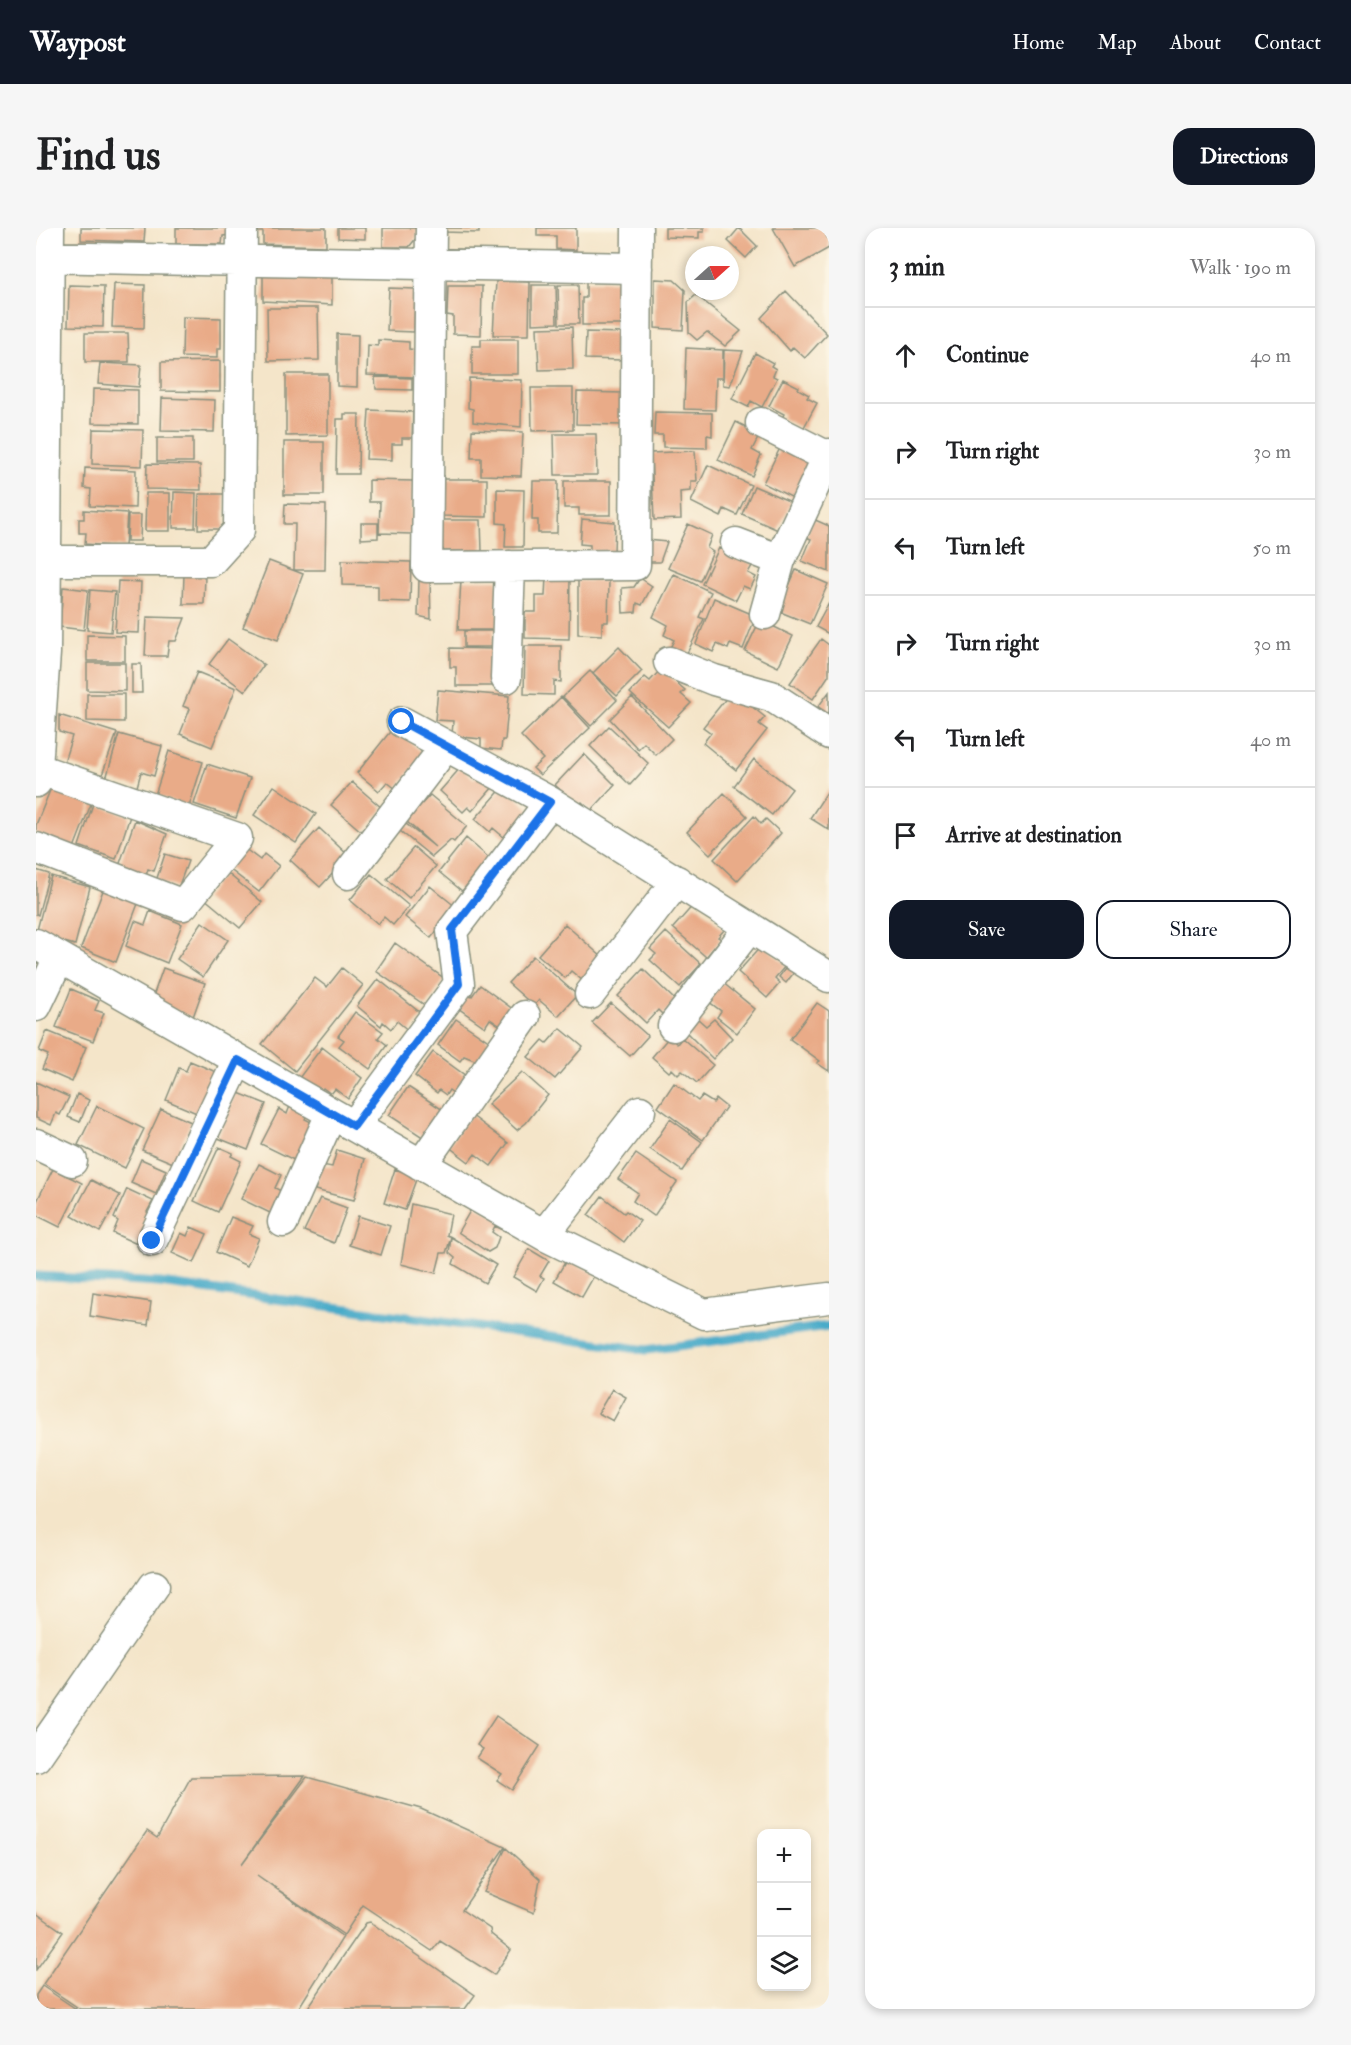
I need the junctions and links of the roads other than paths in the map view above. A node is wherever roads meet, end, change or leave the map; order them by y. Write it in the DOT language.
graph roads {
  1 [pos="242,228"];
  2 [pos="431,228"];
  3 [pos="638,228"];
  4 [pos="45,247"];
  5 [pos="241,259"];
  6 [pos="431,263"];
  7 [pos="637,268"];
  8 [pos="761,423"];
  9 [pos="828,456"];
  10 [pos="736,543"];
  11 [pos="780,560"];
  12 [pos="41,561"];
  13 [pos="510,566"];
  14 [pos="765,614"];
  15 [pos="669,662"];
  16 [pos="506,678"];
  17 [pos="402,722"];
  18 [pos="829,734"];
  19 [pos="446,746"];
  20 [pos="37,775"];
  21 [pos="550,802"];
  22 [pos="36,848"];
  23 [pos="348,874"];
  24 [pos="677,881"];
  25 [pos="750,927"];
  26 [pos="48,951"];
  27 [pos="829,977"];
  28 [pos="590,994"];
  29 [pos="36,1006"];
  30 [pos="525,1016"];
  31 [pos="674,1026"];
  32 [pos="238,1060"];
  33 [pos="639,1111"];
  34 [pos="342,1120"];
  35 [pos="36,1144"];
  36 [pos="72,1161"];
  37 [pos="421,1165"];
  38 [pos="283,1222"];
  39 [pos="544,1235"];
  40 [pos="152,1241"];
  41 [pos="829,1298"];
  42 [pos="154,1586"];
  43 [pos="36,1757"];
  1 -- 5 [label="street"];
  2 -- 6 [label="street"];
  3 -- 7 [label="street"];
  4 -- 5 [label="street"];
  4 -- 12 [label="street"];
  5 -- 6 [label="street"];
  5 -- 12 [label="street"];
  6 -- 7 [label="street"];
  6 -- 13 [label="street"];
  7 -- 13 [label="street"];
  8 -- 9 [label="street"];
  9 -- 11 [label="street"];
  10 -- 11 [label="street"];
  11 -- 14 [label="street"];
  12 -- 20 [label="street"];
  13 -- 16 [label="street"];
  15 -- 18 [label="street"];
  17 -- 19 [label="street"];
  19 -- 21 [label="street"];
  19 -- 23 [label="street"];
  20 -- 22 [label="street"];
  21 -- 24 [label="street"];
  21 -- 34 [label="street"];
  24 -- 25 [label="street"];
  24 -- 28 [label="street"];
  25 -- 27 [label="street"];
  25 -- 31 [label="street"];
  26 -- 29 [label="street"];
  26 -- 32 [label="street"];
  30 -- 37 [label="street"];
  32 -- 34 [label="street"];
  32 -- 40 [label="street"];
  33 -- 39 [label="street"];
  34 -- 37 [label="street"];
  34 -- 38 [label="street"];
  35 -- 36 [label="street"];
  37 -- 39 [label="street"];
  39 -- 41 [label="street"];
  42 -- 43 [label="street"];
}
